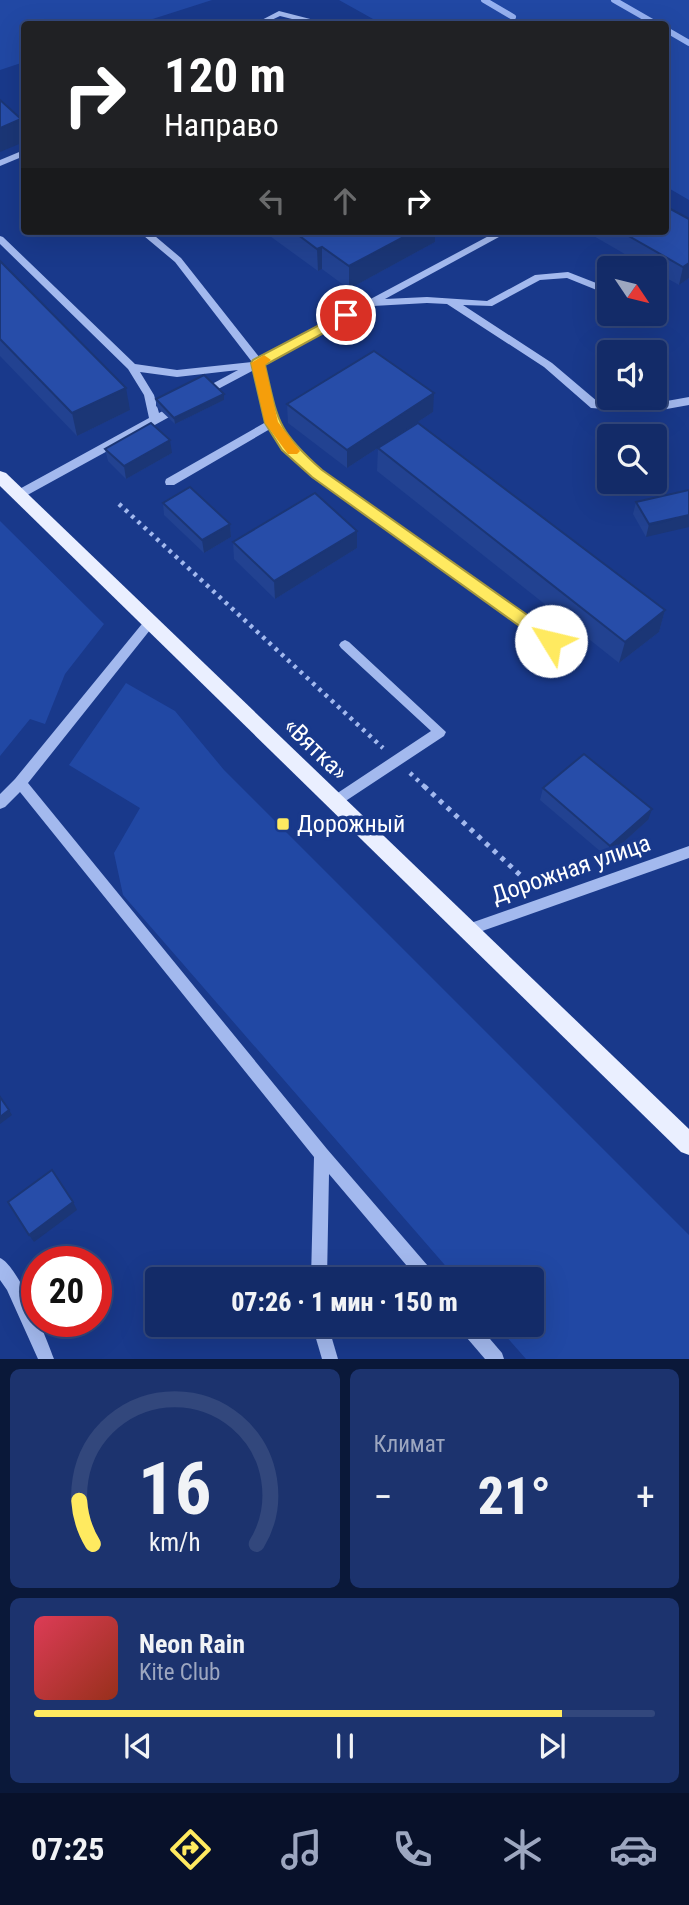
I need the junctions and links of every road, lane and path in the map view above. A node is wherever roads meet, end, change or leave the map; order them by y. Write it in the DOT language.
graph roads {
  1 [pos="264,21"];
  2 [pos="308,21"];
  3 [pos="21,154"];
  4 [pos="0,163"];
  5 [pos="148,235"];
  6 [pos="497,235"];
  7 [pos="0,239"];
  8 [pos="597,287"];
  9 [pos="449,301"];
  10 [pos="368,303"];
  11 [pos="258,363"];
  12 [pos="132,368"];
  13 [pos="689,401"];
  14 [pos="155,420"];
  15 [pos="272,423"];
  16 [pos="0,477"];
  17 [pos="170,482"];
  18 [pos="19,495"];
  19 [pos="120,505"];
  20 [pos="150,622"];
  21 [pos="551,641"];
  22 [pos="345,645"];
  23 [pos="397,761"];
  24 [pos="20,783"];
  25 [pos="335,802"];
  26 [pos="0,803"];
  27 [pos="689,852"];
  28 [pos="548,901"];
  29 [pos="468,930"];
  30 [pos="689,1144"];
  31 [pos="321,1154"];
  32 [pos="0,1266"];
  33 [pos="320,1267"];
  34 [pos="418,1267"];
  35 [pos="324,1337"];
  36 [pos="477,1337"];
  37 [pos="46,1359"];
  38 [pos="330,1359"];
  39 [pos="496,1359"];
  1 -- 2 [label="street"];
  3 -- 4 [label="street"];
  5 -- 11 [label="street"];
  6 -- 10 [label="street"];
  7 -- 12 [label="street"];
  8 -- 9 [label="street"];
  9 -- 10 [label="street"];
  9 -- 13 [label="street"];
  10 -- 11 [label="street"];
  11 -- 12 [label="street"];
  11 -- 14 [label="street"];
  11 -- 15 [label="street"];
  12 -- 14 [label="street"];
  14 -- 18 [label="street"];
  15 -- 17 [label="street"];
  15 -- 21 [label="street"];
  16 -- 18 [label="main road, «Вятка»"];
  18 -- 20 [label="main road, «Вятка»"];
  19 -- 23 [label="path"];
  20 -- 24 [label="street"];
  20 -- 25 [label="main road, «Вятка»"];
  22 -- 23 [label="street"];
  23 -- 25 [label="street"];
  23 -- 28 [label="path"];
  24 -- 26 [label="street"];
  24 -- 31 [label="street"];
  25 -- 29 [label="main road, «Вятка»"];
  27 -- 28 [label="street, Дорожная улица"];
  28 -- 29 [label="street, Дорожная улица"];
  29 -- 30 [label="main road, «Вятка»"];
  31 -- 33 [label="street"];
  31 -- 34 [label="street"];
  32 -- 37 [label="street"];
  35 -- 38 [label="street"];
  36 -- 39 [label="street"];
}
